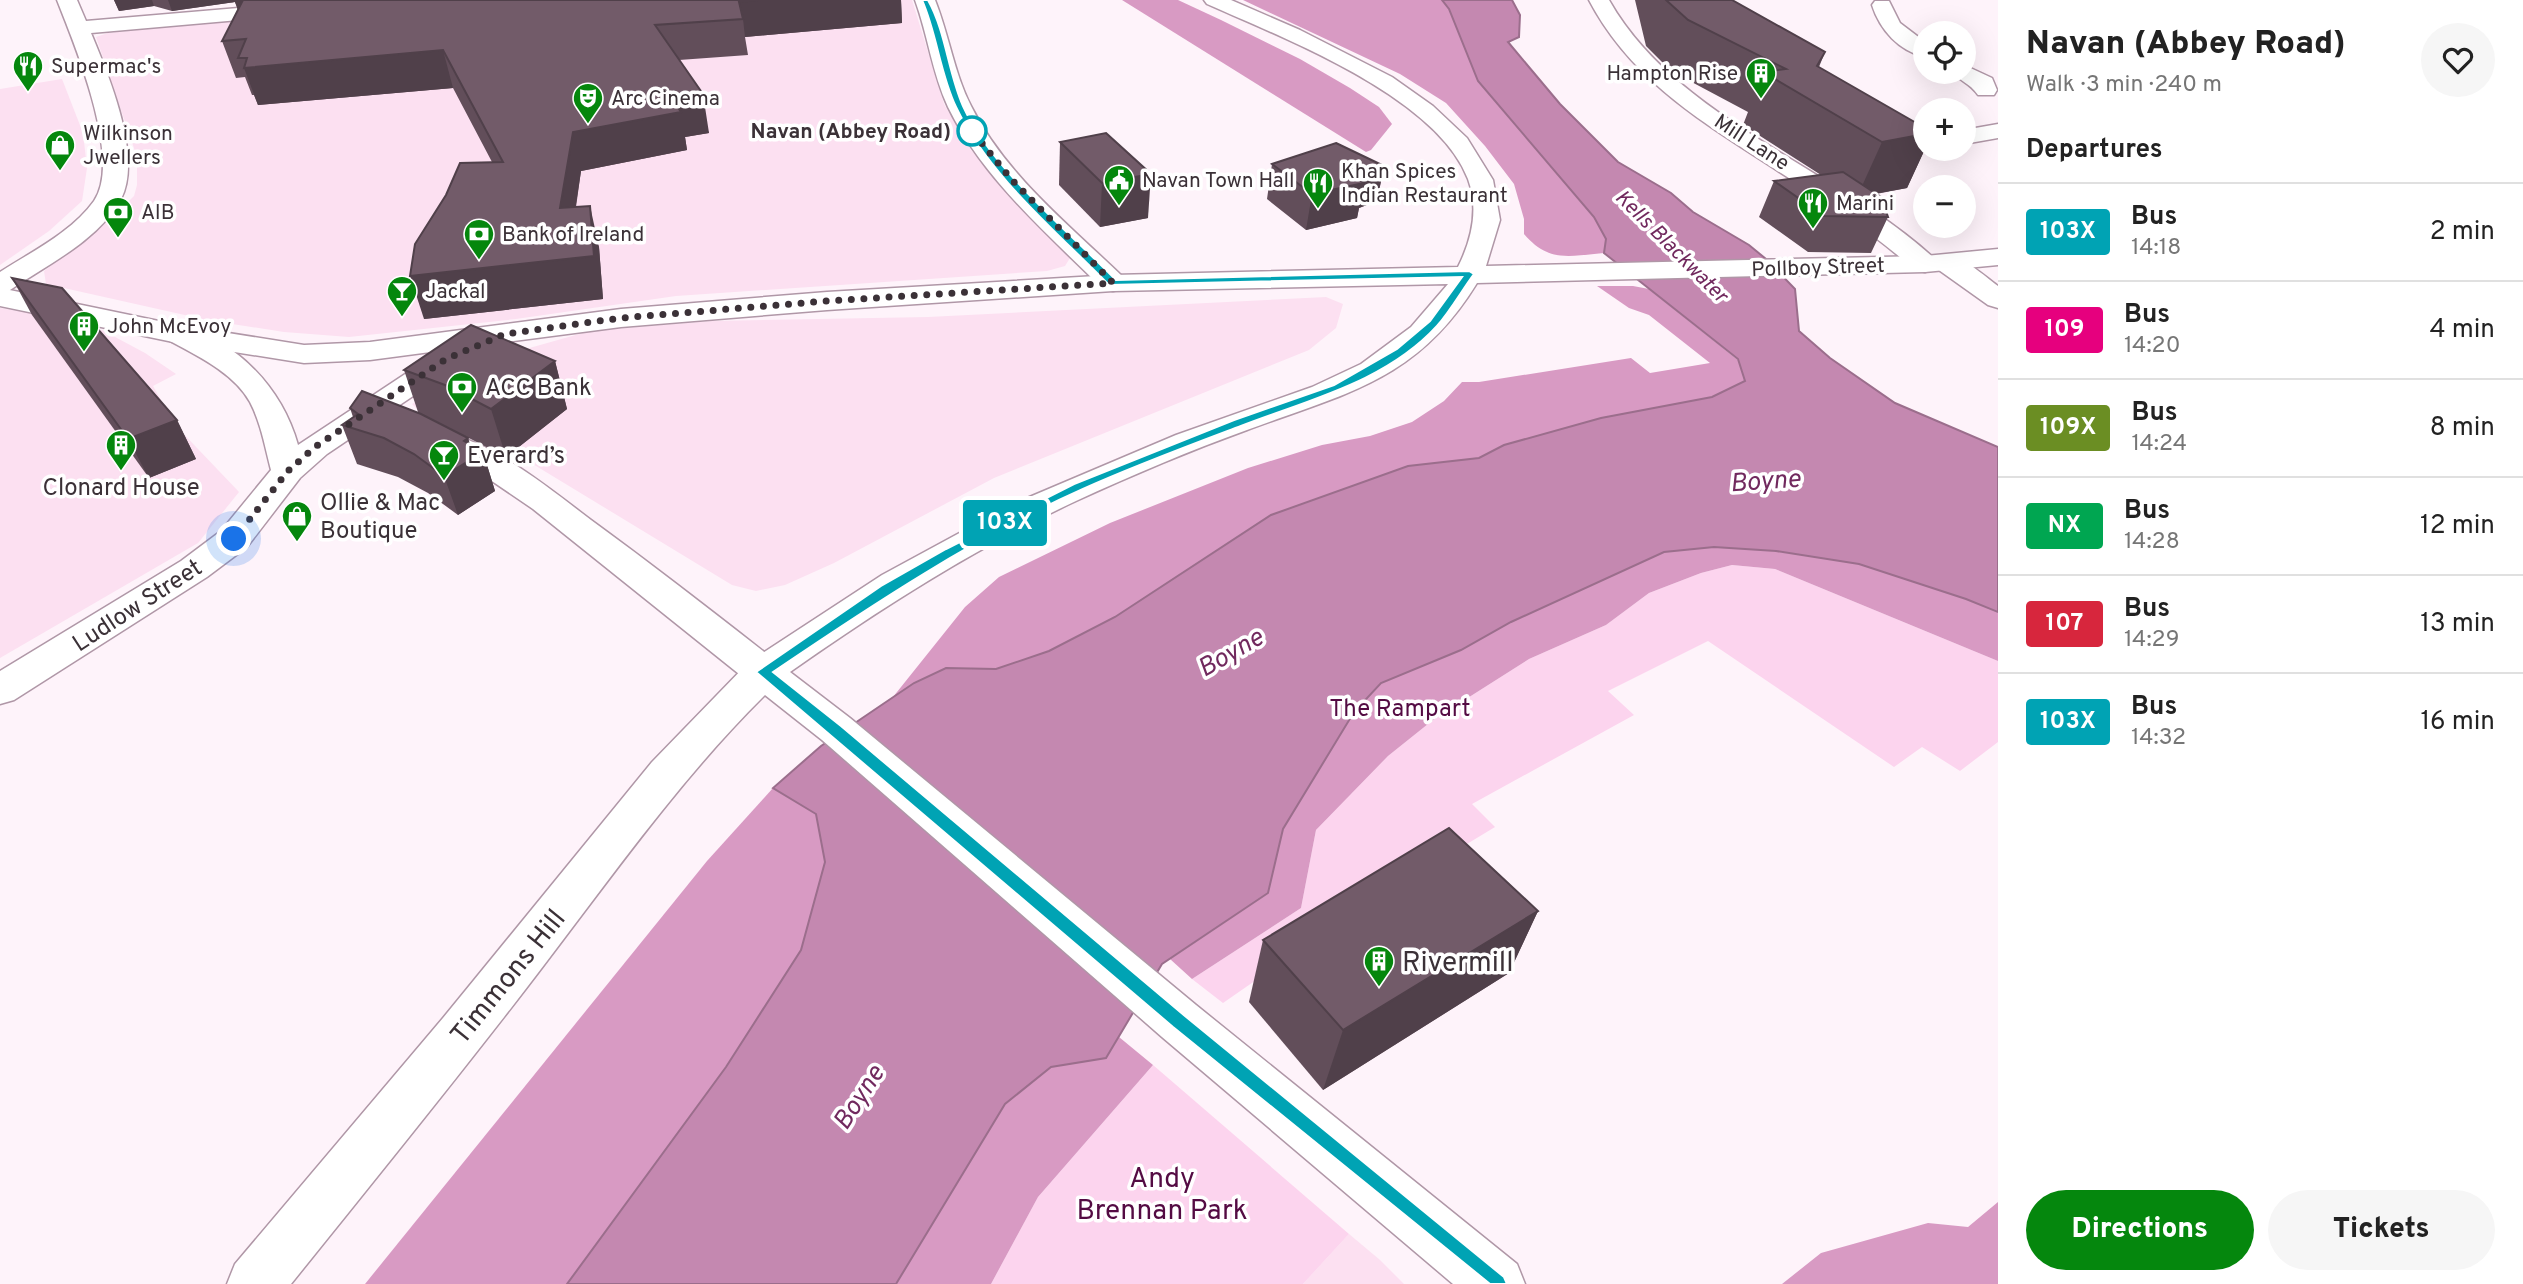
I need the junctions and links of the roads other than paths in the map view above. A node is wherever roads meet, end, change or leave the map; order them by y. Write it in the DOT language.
graph roads {
  1 [pos="67,0"];
  2 [pos="925,0"];
  3 [pos="1214,0"];
  4 [pos="1599,0"];
  5 [pos="1882,5"];
  6 [pos="307,8"];
  7 [pos="79,28"];
  8 [pos="1913,45"];
  9 [pos="1998,131"];
  10 [pos="1976,135"];
  11 [pos="1998,257"];
  12 [pos="1936,263"];
  13 [pos="1469,274"];
  14 [pos="1113,283"];
  15 [pos="0,284"];
  16 [pos="0,297"];
  17 [pos="1998,299"];
  18 [pos="178,334"];
  19 [pos="505,334"];
  20 [pos="367,412"];
  21 [pos="288,471"];
  22 [pos="763,672"];
  23 [pos="0,691"];
  24 [pos="255,1284"];
  25 [pos="1497,1284"];
  1 -- 7 [label="main road"];
  2 -- 14 [label="main road"];
  3 -- 13 [label="main road, Timmons Hill"];
  4 -- 12 [label="main road, Mill Lane"];
  5 -- 8 [label="main road"];
  6 -- 7 [label="main road"];
  7 -- 15 [label="main road"];
  9 -- 10 [label="main road"];
  11 -- 12 [label="main road, Pollboy Street"];
  12 -- 13 [label="main road, Pollboy Street"];
  12 -- 17 [label="main road, Mill Lane"];
  13 -- 14 [label="main road, Pollboy Street"];
  13 -- 22 [label="main road, Timmons Hill"];
  14 -- 19 [label="main road, Pollboy Street"];
  16 -- 18 [label="main road"];
  18 -- 19 [label="main road"];
  18 -- 21 [label="main road"];
  19 -- 20 [label="main road, Ludlow Street"];
  20 -- 21 [label="main road, Ludlow Street"];
  20 -- 22 [label="main road"];
  21 -- 23 [label="main road, Ludlow Street"];
  22 -- 24 [label="main road, Timmons Hill"];
  22 -- 25 [label="main road"];
}
